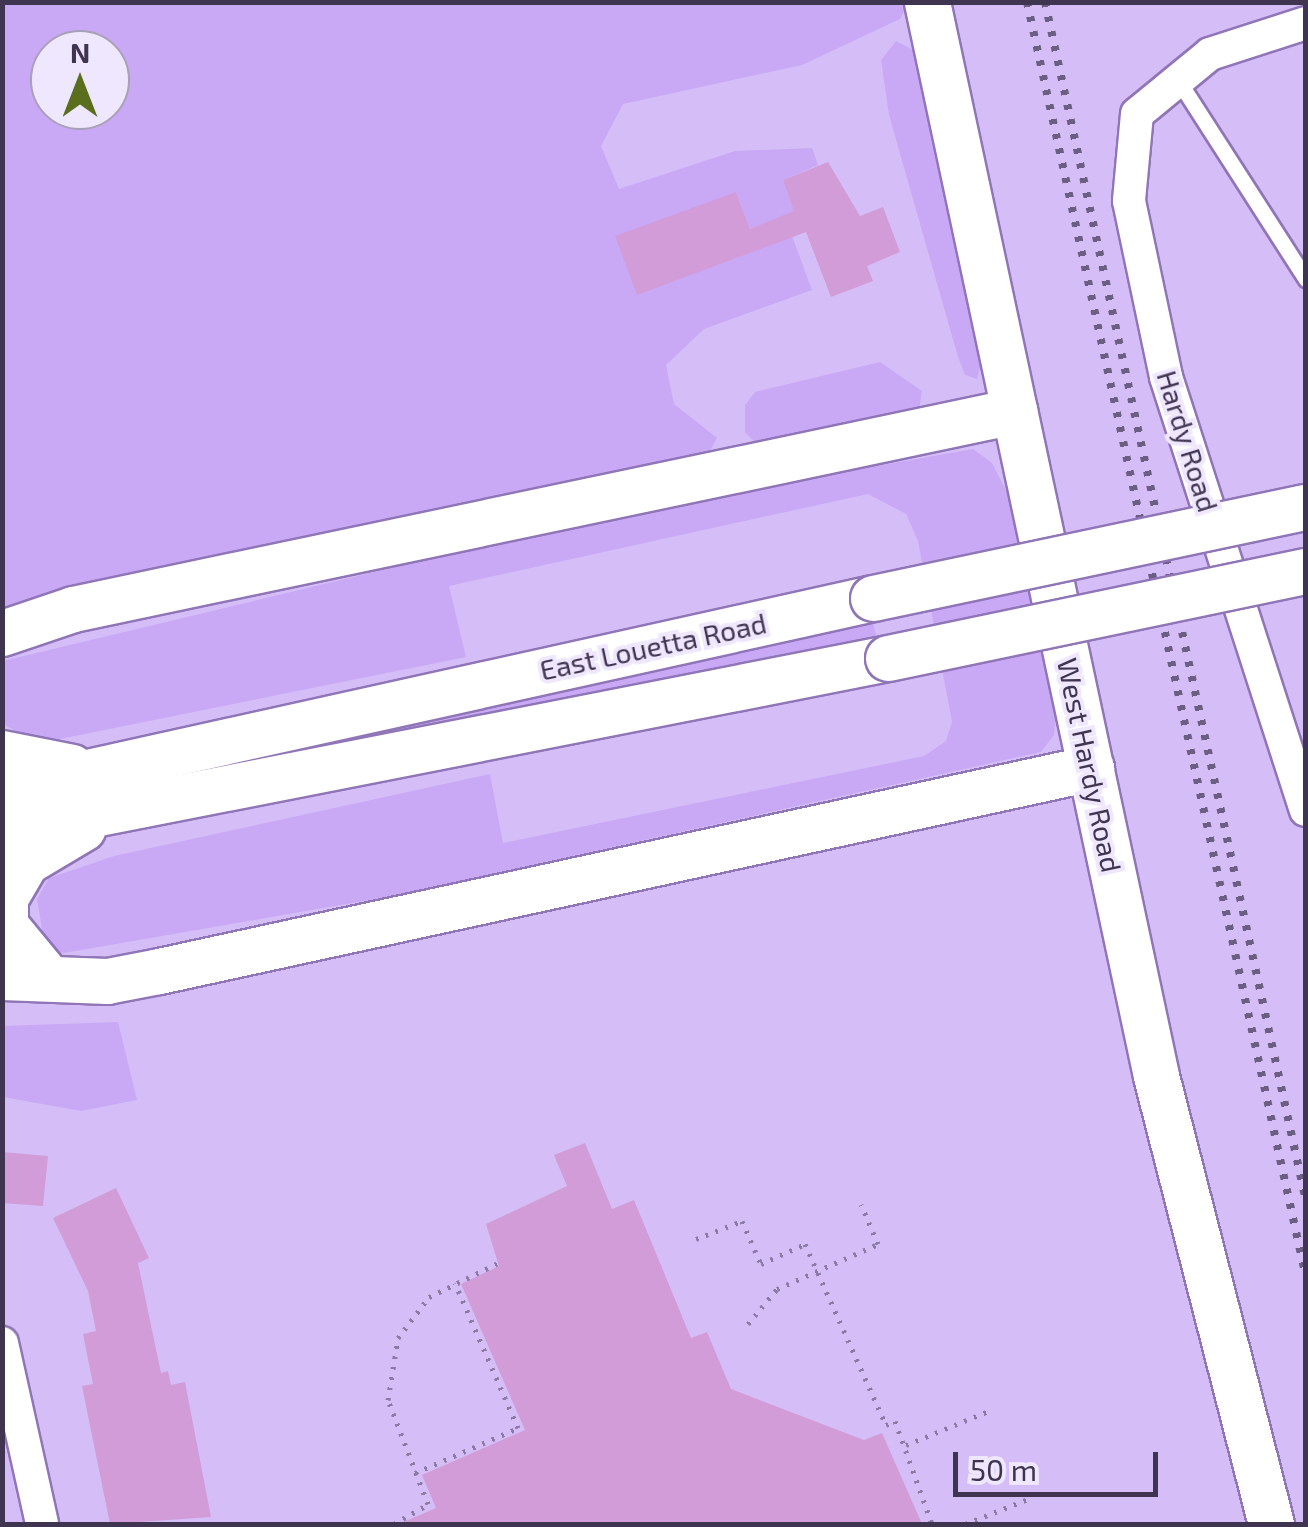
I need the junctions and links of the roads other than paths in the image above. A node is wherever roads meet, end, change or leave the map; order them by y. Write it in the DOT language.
graph roads {
  1 [pos="926,2"];
  2 [pos="1306,24"];
  3 [pos="1178,80"];
  4 [pos="1306,279"];
  5 [pos="1014,411"];
  6 [pos="1306,507"];
  7 [pos="1306,571"];
  8 [pos="2,633"];
  9 [pos="2,753"];
  10 [pos="1091,768"];
  11 [pos="106,790"];
  12 [pos="2,791"];
  13 [pos="1306,810"];
  14 [pos="2,832"];
  15 [pos="48,976"];
  16 [pos="2,977"];
  17 [pos="2,1344"];
  18 [pos="42,1524"];
  19 [pos="1271,1524"];
  1 -- 5 [label="main road, West Hardy Road"];
  2 -- 3 [label="street, Hardy Road"];
  3 -- 4 [label="lane"];
  3 -- 13 [label="street, Hardy Road"];
  5 -- 8 [label="main road"];
  5 -- 10 [label="main road, West Hardy Road"];
  6 -- 11 [label="main road, East Louetta Road, bridge"];
  7 -- 11 [label="main road, East Louetta Road, bridge"];
  9 -- 11 [label="main road"];
  10 -- 15 [label="main road"];
  10 -- 19 [label="main road, West Hardy Road"];
  11 -- 12 [label="main road, East Louetta Road"];
  11 -- 14 [label="main road, East Louetta Road"];
  11 -- 15 [label="main road"];
  15 -- 16 [label="main road"];
  17 -- 18 [label="street"];
}
